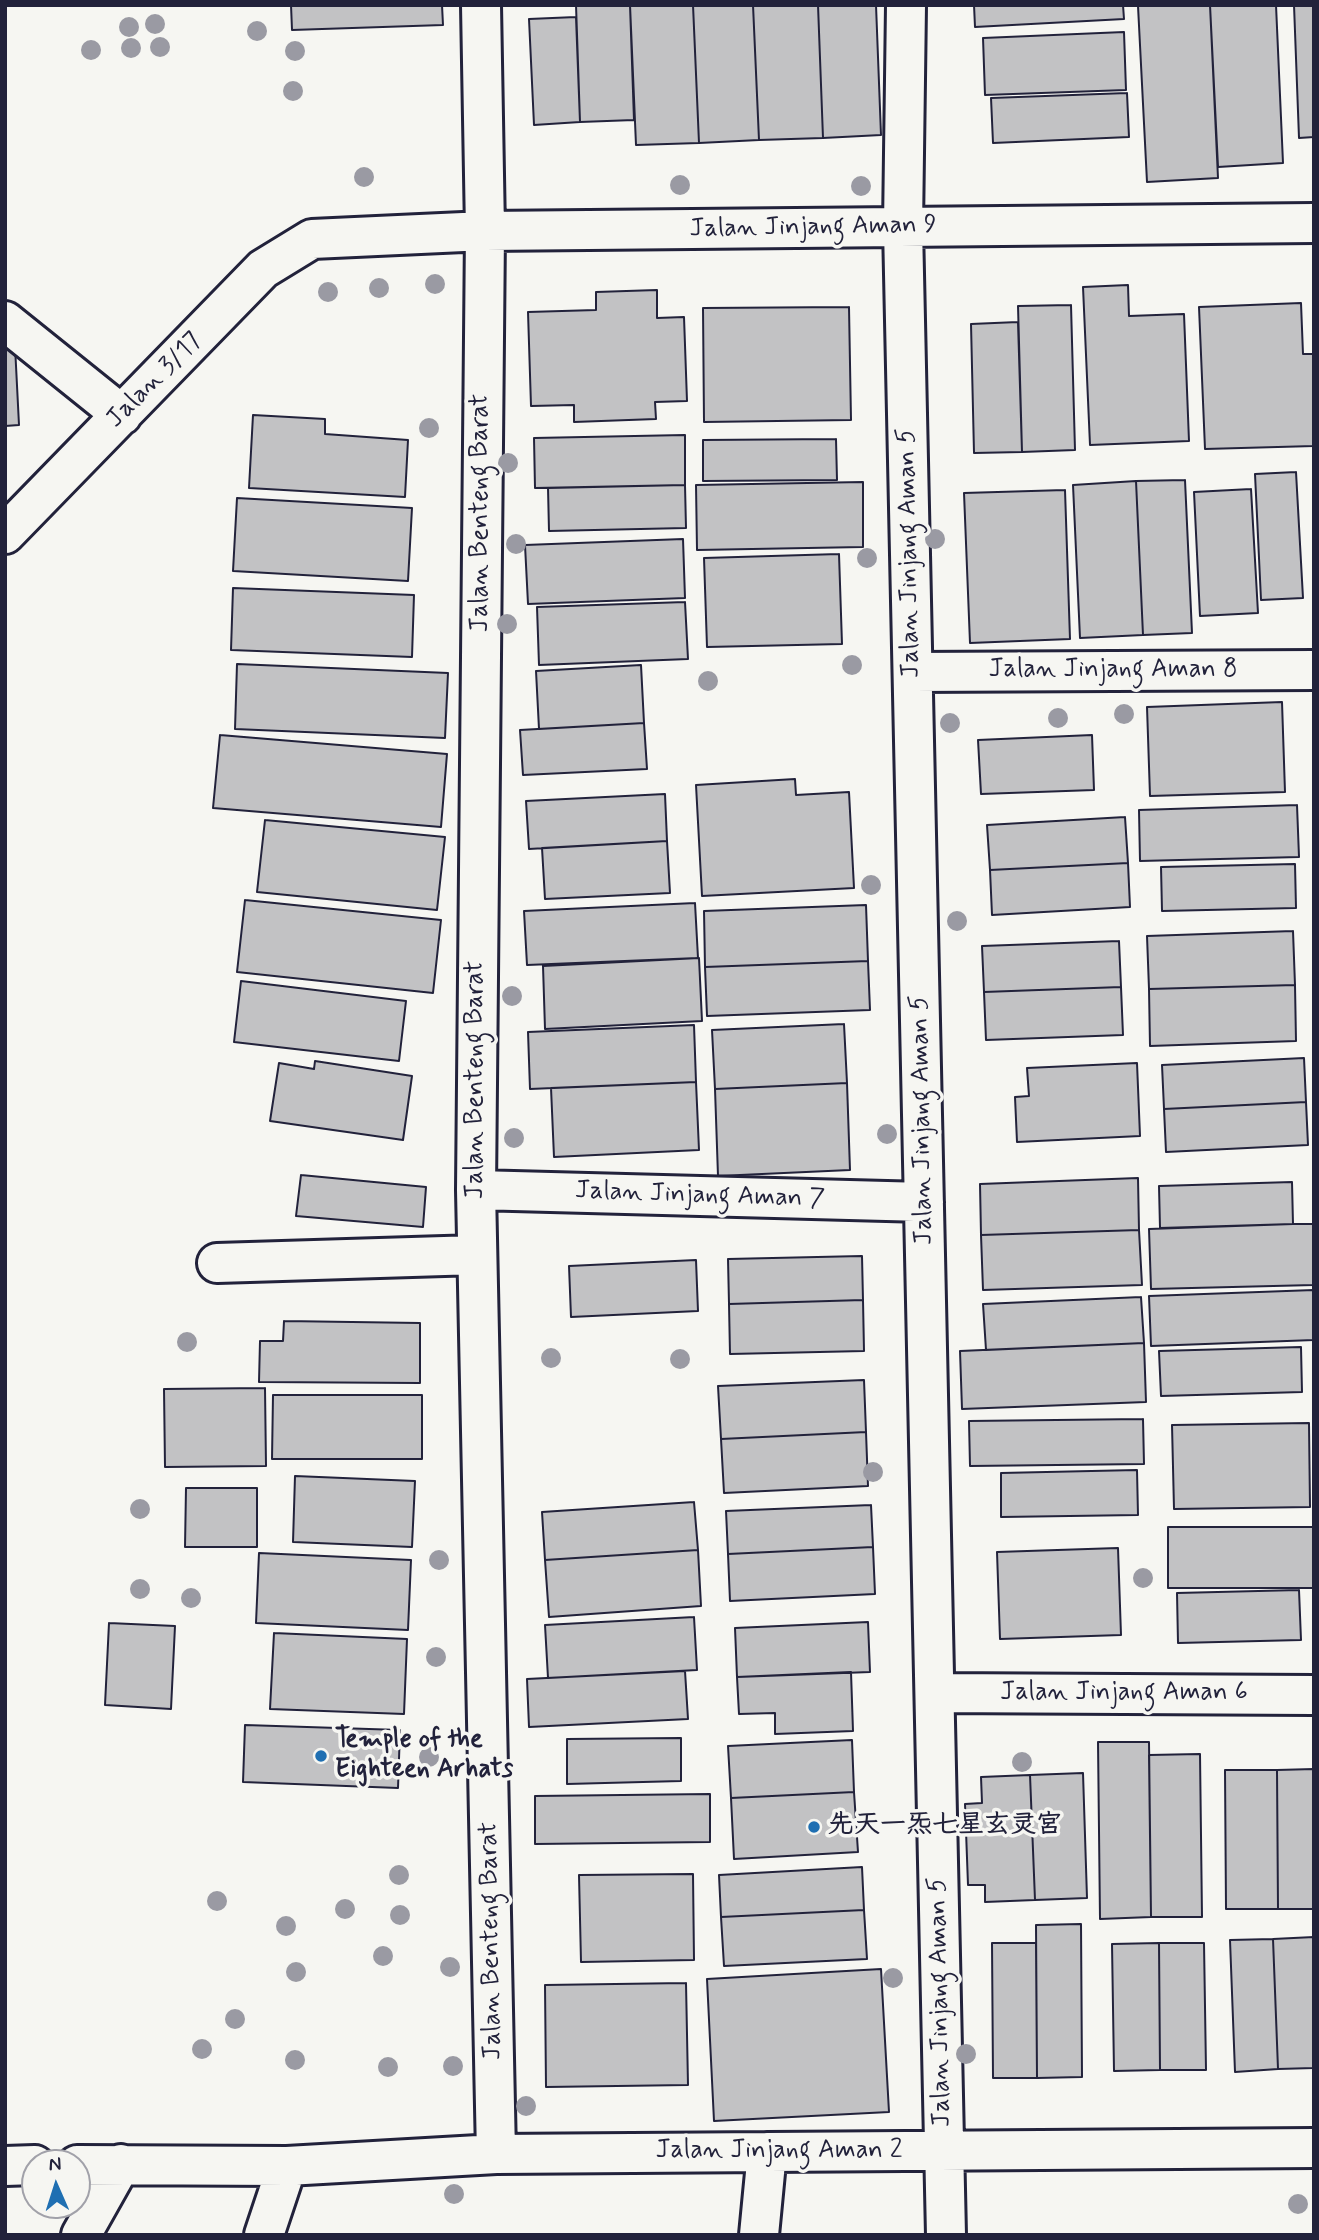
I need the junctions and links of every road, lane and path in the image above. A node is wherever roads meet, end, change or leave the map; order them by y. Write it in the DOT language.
graph roads {
  1 [pos="481,5"];
  2 [pos="906,5"];
  3 [pos="1314,223"];
  4 [pos="903,227"];
  5 [pos="485,231"];
  6 [pos="312,239"];
  7 [pos="5,321"];
  8 [pos="122,415"];
  9 [pos="5,534"];
  10 [pos="1314,670"];
  11 [pos="913,672"];
  12 [pos="476,1190"];
  13 [pos="925,1202"];
  14 [pos="477,1255"];
  15 [pos="217,1263"];
  16 [pos="935,1693"];
  17 [pos="1314,1695"];
  18 [pos="1314,2148"];
  19 [pos="944,2151"];
  20 [pos="767,2152"];
  21 [pos="496,2154"];
  22 [pos="121,2164"];
  23 [pos="91,2165"];
  24 [pos="287,2166"];
  25 [pos="81,2235"];
  26 [pos="264,2235"];
  27 [pos="759,2235"];
  28 [pos="946,2235"];
  1 -- 5 [label="street, Jalan Benteng Barat"];
  2 -- 4 [label="street, Jalan Jinjang Aman 5"];
  3 -- 4 [label="street, Jalan Jinjang Aman 9"];
  4 -- 5 [label="street, Jalan Jinjang Aman 9"];
  4 -- 11 [label="street, Jalan Jinjang Aman 5"];
  5 -- 6 [label="street, Jalan Jinjang Aman 9"];
  5 -- 12 [label="street, Jalan Benteng Barat"];
  6 -- 8 [label="street, Jalan 3/17"];
  7 -- 8 [label="street"];
  8 -- 9 [label="street, Jalan 3/17"];
  10 -- 11 [label="street, Jalan Jinjang Aman 8"];
  11 -- 13 [label="street, Jalan Jinjang Aman 5"];
  12 -- 13 [label="street, Jalan Jinjang Aman 7"];
  12 -- 14 [label="street, Jalan Benteng Barat"];
  13 -- 16 [label="street, Jalan Jinjang Aman 5"];
  14 -- 15 [label="street"];
  14 -- 21 [label="street, Jalan Benteng Barat"];
  16 -- 17 [label="street, Jalan Jinjang Aman 6"];
  16 -- 19 [label="street, Jalan Jinjang Aman 5"];
  18 -- 19 [label="street, Jalan Jinjang Aman 2"];
  19 -- 20 [label="street, Jalan Jinjang Aman 2"];
  19 -- 28 [label="street, Jalan Jinjang Aman 5"];
  20 -- 21 [label="street, Jalan Jinjang Aman 2"];
  20 -- 27 [label="street"];
  21 -- 24 [label="street, Jalan Jinjang Aman 2"];
  22 -- 23 [label="street, Jalan Jinjang Aman 2"];
  22 -- 24 [label="street, Jalan Jinjang Aman 2"];
  22 -- 25 [label="street"];
  24 -- 26 [label="street"];
}
